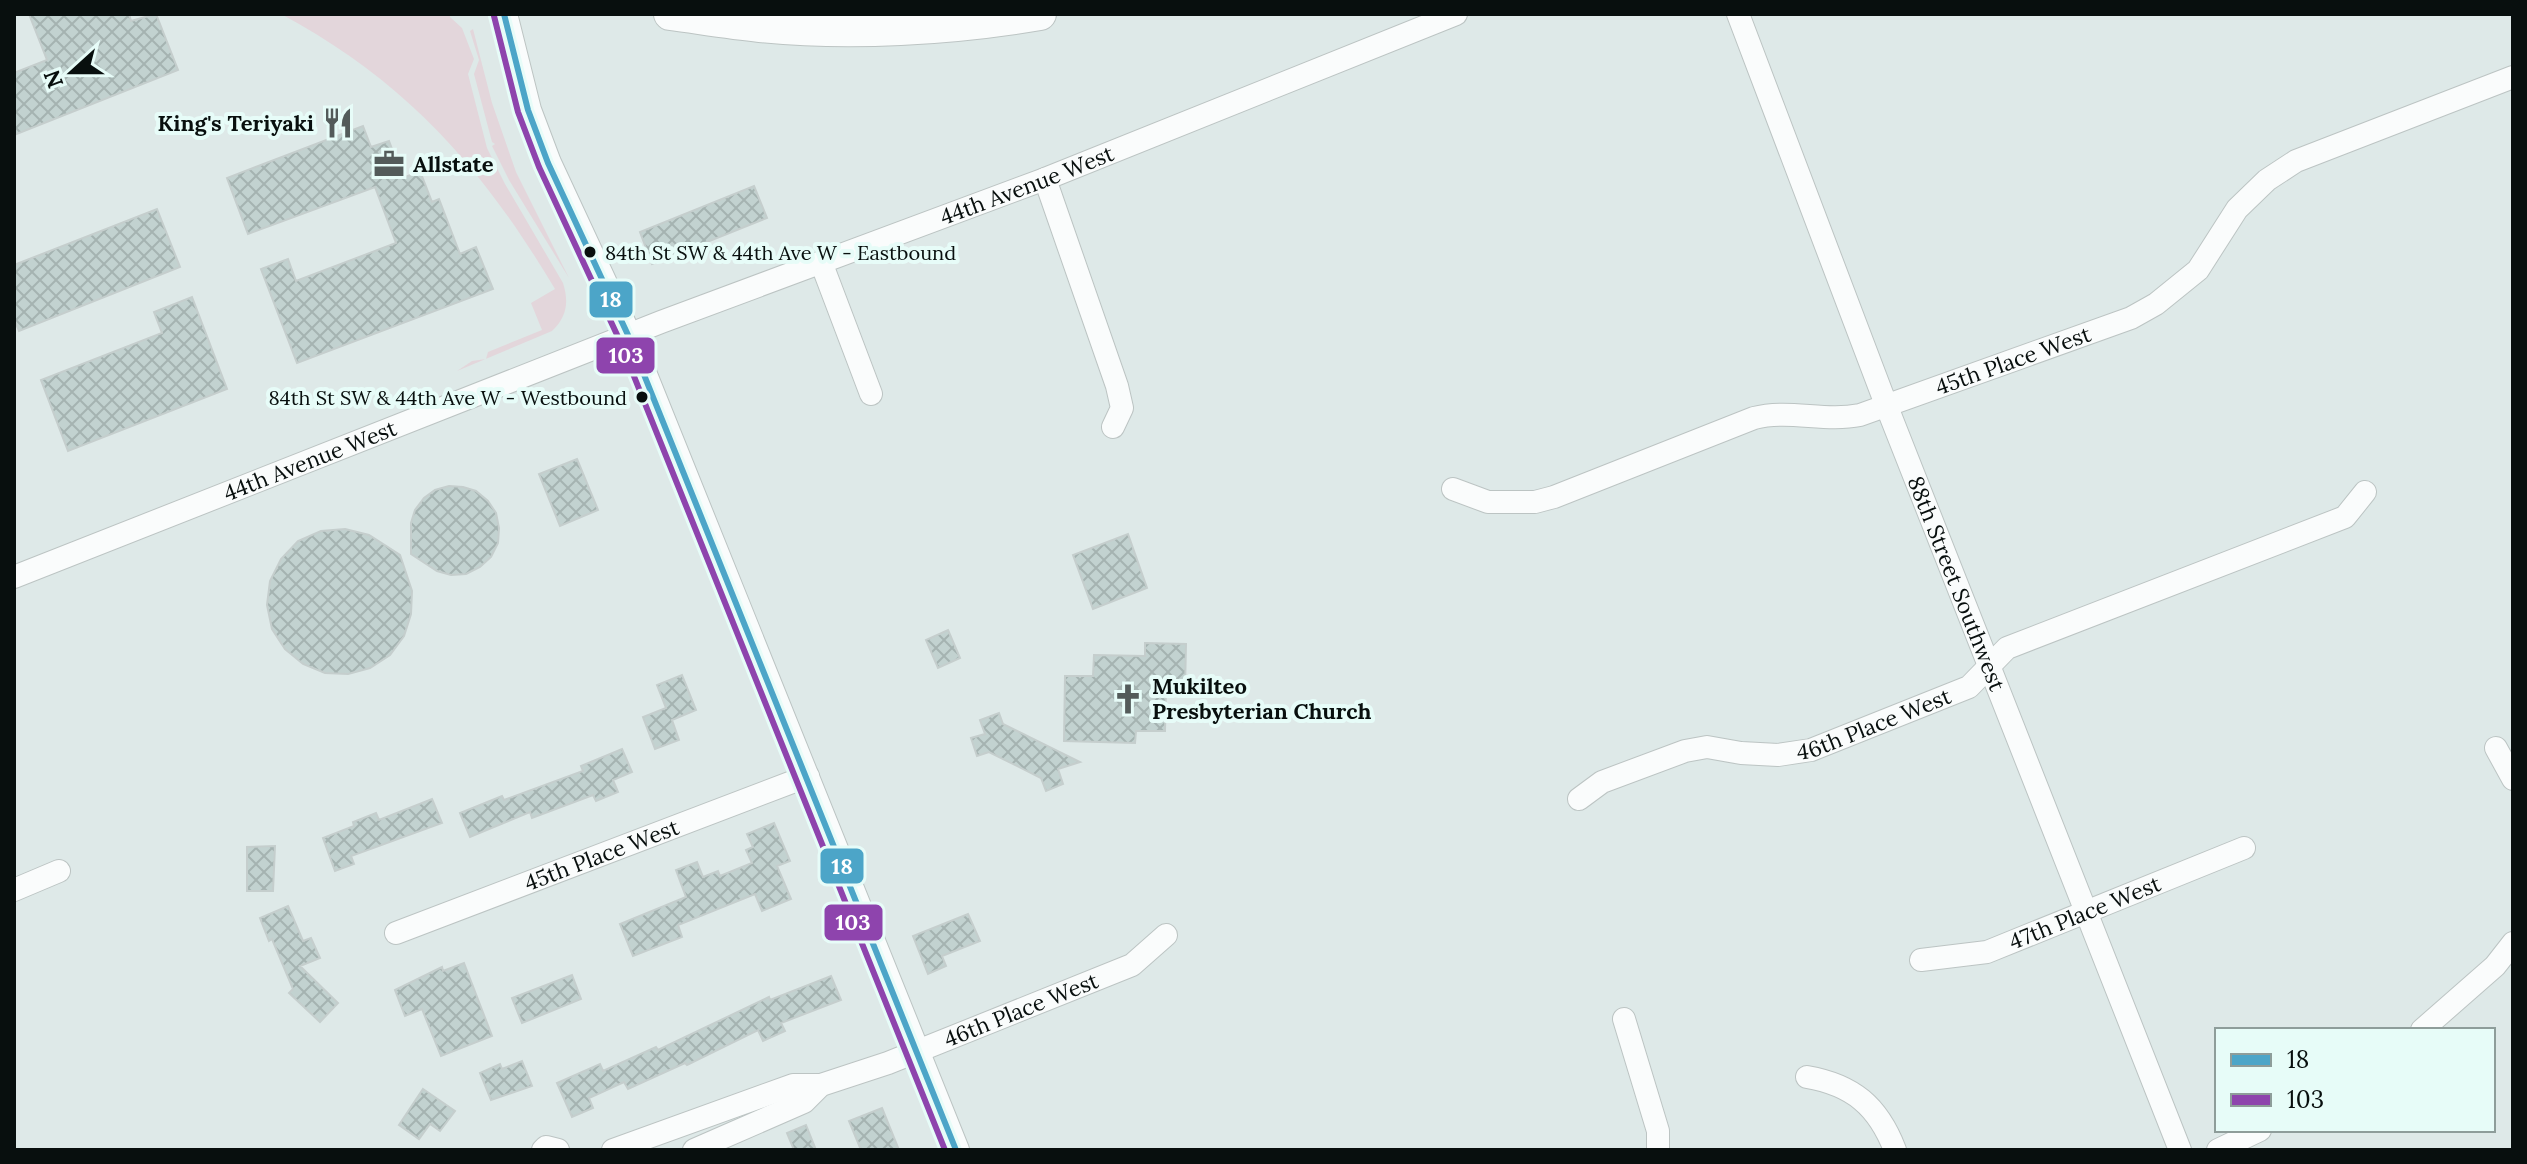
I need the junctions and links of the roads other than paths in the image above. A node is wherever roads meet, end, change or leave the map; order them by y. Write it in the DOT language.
graph roads {
  1 [pos="504,14"];
  2 [pos="670,14"];
  3 [pos="1040,14"];
  4 [pos="1456,14"];
  5 [pos="1738,14"];
  6 [pos="2513,77"];
  7 [pos="1045,179"];
  8 [pos="821,262"];
  9 [pos="628,335"];
  10 [pos="871,394"];
  11 [pos="1887,407"];
  12 [pos="1113,427"];
  13 [pos="1453,489"];
  14 [pos="2365,492"];
  15 [pos="14,577"];
  16 [pos="1989,668"];
  17 [pos="2496,748"];
  18 [pos="808,776"];
  19 [pos="2513,779"];
  20 [pos="1579,799"];
  21 [pos="2244,848"];
  22 [pos="59,871"];
  23 [pos="14,890"];
  24 [pos="2087,911"];
  25 [pos="396,933"];
  26 [pos="1166,935"];
  27 [pos="2513,943"];
  28 [pos="1921,960"];
  29 [pos="1624,1019"];
  30 [pos="2424,1028"];
  31 [pos="917,1051"];
  32 [pos="1807,1077"];
  33 [pos="821,1085"];
  34 [pos="2256,1132"];
  35 [pos="543,1150"];
  36 [pos="558,1150"];
  37 [pos="613,1150"];
  38 [pos="694,1150"];
  39 [pos="956,1150"];
  40 [pos="1658,1150"];
  41 [pos="1895,1150"];
  42 [pos="2180,1150"];
  43 [pos="2218,1150"];
  1 -- 9 [label="main road"];
  2 -- 3 [label="highway"];
  4 -- 7 [label="street, 44th Avenue West"];
  5 -- 11 [label="street, 88th Street Southwest"];
  6 -- 11 [label="street, 45th Place West"];
  7 -- 8 [label="street, 44th Avenue West"];
  7 -- 12 [label="street"];
  8 -- 9 [label="street, 44th Avenue West"];
  8 -- 10 [label="street"];
  9 -- 15 [label="street, 44th Avenue West"];
  9 -- 18 [label="main road"];
  11 -- 13 [label="street, 45th Place West"];
  11 -- 16 [label="street, 88th Street Southwest"];
  14 -- 16 [label="street, 46th Place West"];
  16 -- 20 [label="street, 46th Place West"];
  16 -- 24 [label="street, 88th Street Southwest"];
  17 -- 19 [label="street"];
  18 -- 25 [label="street, 45th Place West"];
  18 -- 31 [label="main road"];
  21 -- 24 [label="street, 47th Place West"];
  22 -- 23 [label="street"];
  24 -- 28 [label="street, 47th Place West"];
  24 -- 42 [label="street, 88th Street Southwest"];
  26 -- 31 [label="street, 46th Place West"];
  27 -- 30 [label="street"];
  29 -- 40 [label="street"];
  31 -- 33 [label="street, 46th Place West"];
  31 -- 39 [label="main road"];
  32 -- 41 [label="street"];
  33 -- 37 [label="street, 46th Place West"];
  33 -- 38 [label="street, 46th Place West"];
  34 -- 43 [label="street"];
  35 -- 36 [label="street"];
}
